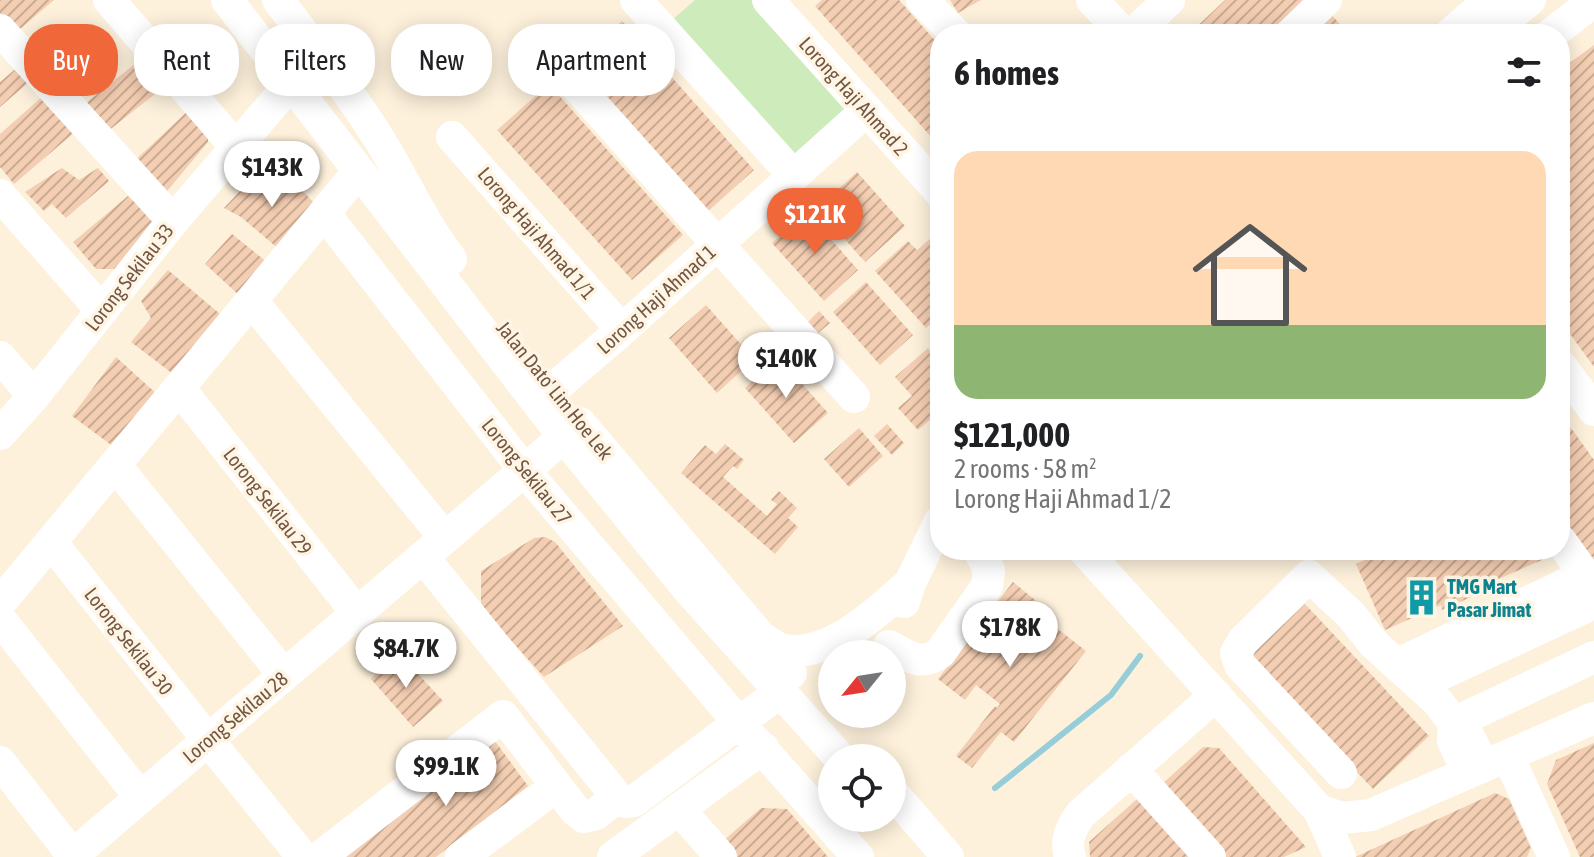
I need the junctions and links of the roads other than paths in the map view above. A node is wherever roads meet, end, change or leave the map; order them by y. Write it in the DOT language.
graph roads {
  1 [pos="109,0"];
  2 [pos="227,0"];
  3 [pos="278,0"];
  4 [pos="636,0"];
  5 [pos="922,0"];
  6 [pos="1092,0"];
  7 [pos="1169,0"];
  8 [pos="1326,0"];
  9 [pos="1490,0"];
  10 [pos="1530,0"];
  11 [pos="1594,1"];
  12 [pos="784,5"];
  13 [pos="946,24"];
  14 [pos="1115,24"];
  15 [pos="1144,24"];
  16 [pos="1301,24"];
  17 [pos="1462,24"];
  18 [pos="1500,24"];
  19 [pos="1564,24"];
  20 [pos="0,30"];
  21 [pos="255,36"];
  22 [pos="280,96"];
  23 [pos="301,96"];
  24 [pos="585,96"];
  25 [pos="867,110"];
  26 [pos="452,137"];
  27 [pos="236,147"];
  28 [pos="359,171"];
  29 [pos="930,172"];
  30 [pos="794,176"];
  31 [pos="0,195"];
  32 [pos="324,213"];
  33 [pos="173,221"];
  34 [pos="718,244"];
  35 [pos="252,301"];
  36 [pos="102,311"];
  37 [pos="622,330"];
  38 [pos="0,357"];
  39 [pos="1570,378"];
  40 [pos="179,388"];
  41 [pos="552,390"];
  42 [pos="34,396"];
  43 [pos="854,397"];
  44 [pos="1594,410"];
  45 [pos="572,430"];
  46 [pos="0,434"];
  47 [pos="116,466"];
  48 [pos="525,471"];
  49 [pos="51,542"];
  50 [pos="930,542"];
  51 [pos="434,548"];
  52 [pos="1570,555"];
  53 [pos="984,560"];
  54 [pos="1093,560"];
  55 [pos="910,583"];
  56 [pos="1591,588"];
  57 [pos="0,603"];
  58 [pos="357,613"];
  59 [pos="0,619"];
  60 [pos="761,637"];
  61 [pos="890,640"];
  62 [pos="906,657"];
  63 [pos="1594,657"];
  64 [pos="1409,674"];
  65 [pos="284,675"];
  66 [pos="522,679"];
  67 [pos="780,692"];
  68 [pos="1216,695"];
  69 [pos="818,699"];
  70 [pos="1594,718"];
  71 [pos="739,723"];
  72 [pos="1458,733"];
  73 [pos="208,740"];
  74 [pos="827,744"];
  75 [pos="763,748"];
  76 [pos="0,762"];
  77 [pos="1487,765"];
  78 [pos="1131,769"];
  79 [pos="1341,773"];
  80 [pos="557,786"];
  81 [pos="140,797"];
  82 [pos="617,797"];
  83 [pos="679,809"];
  84 [pos="1319,810"];
  85 [pos="906,813"];
  86 [pos="906,816"];
  87 [pos="906,822"];
  88 [pos="1332,854"];
  89 [pos="303,855"];
  90 [pos="73,856"];
  91 [pos="461,857"];
  92 [pos="613,857"];
  93 [pos="721,857"];
  94 [pos="858,857"];
  95 [pos="928,857"];
  96 [pos="948,857"];
  97 [pos="960,857"];
  98 [pos="1070,857"];
  99 [pos="1210,857"];
  100 [pos="1554,857"];
  1 -- 27 [label="street"];
  2 -- 21 [label="street, Jalan Dato' Lim Hoe Lek"];
  3 -- 41 [label="street, Jalan Dato' Lim Hoe Lek"];
  4 -- 30 [label="street"];
  5 -- 13 [label="street"];
  6 -- 14 [label="street"];
  7 -- 15 [label="street"];
  8 -- 16 [label="street"];
  9 -- 17 [label="street"];
  10 -- 18 [label="street"];
  11 -- 19 [label="street"];
  12 -- 25 [label="street, Lorong Haji Ahmad 2"];
  20 -- 33 [label="street"];
  22 -- 27 [label="street, Lorong Sekilau 33"];
  23 -- 28 [label="street, Jalan Dato' Lim Hoe Lek"];
  24 -- 34 [label="street"];
  25 -- 29 [label="street, Lorong Haji Ahmad 2"];
  25 -- 30 [label="street, Lorong Haji Ahmad 1"];
  26 -- 37 [label="street, Lorong Haji Ahmad 1/1"];
  27 -- 33 [label="street, Lorong Sekilau 33"];
  28 -- 32 [label="street"];
  28 -- 45 [label="street, Jalan Dato' Lim Hoe Lek"];
  30 -- 34 [label="street, Lorong Haji Ahmad 1"];
  31 -- 36 [label="street"];
  32 -- 35 [label="street"];
  32 -- 48 [label="street, Lorong Sekilau 27"];
  33 -- 36 [label="street, Lorong Sekilau 33"];
  34 -- 37 [label="street, Lorong Haji Ahmad 1"];
  34 -- 43 [label="street"];
  35 -- 40 [label="street"];
  35 -- 51 [label="street"];
  36 -- 42 [label="street, Lorong Sekilau 33"];
  37 -- 41 [label="street, Lorong Haji Ahmad 1"];
  38 -- 42 [label="street"];
  39 -- 44 [label="street"];
  40 -- 47 [label="street"];
  40 -- 58 [label="street, Lorong Sekilau 29"];
  41 -- 45 [label="street, Jalan Dato' Lim Hoe Lek"];
  42 -- 46 [label="street, Lorong Sekilau 33"];
  45 -- 48 [label="street, Lorong Sekilau 28"];
  45 -- 60 [label="street, Jalan Dato' Lim Hoe Lek"];
  45 -- 67 [label="street, Jalan Dato' Lim Hoe Lek"];
  47 -- 49 [label="street"];
  47 -- 65 [label="street"];
  48 -- 51 [label="street, Lorong Sekilau 28"];
  48 -- 71 [label="street, Lorong Sekilau 27"];
  49 -- 57 [label="street"];
  49 -- 73 [label="street, Lorong Sekilau 30"];
  50 -- 55 [label="street"];
  51 -- 58 [label="street, Lorong Sekilau 28"];
  51 -- 66 [label="street"];
  52 -- 56 [label="street"];
  53 -- 62 [label="street"];
  54 -- 68 [label="street"];
  55 -- 60 [label="street"];
  55 -- 61 [label="street"];
  56 -- 64 [label="street"];
  58 -- 65 [label="street, Lorong Sekilau 28"];
  59 -- 81 [label="street"];
  60 -- 69 [label="street, Jalan Dato' Lim Hoe Lek"];
  63 -- 72 [label="street"];
  64 -- 72 [label="street"];
  64 -- 79 [label="street"];
  65 -- 73 [label="street, Lorong Sekilau 28"];
  66 -- 82 [label="street"];
  66 -- 89 [label="street"];
  67 -- 71 [label="street"];
  67 -- 74 [label="street, Jalan Dato' Lim Hoe Lek"];
  68 -- 78 [label="street"];
  68 -- 84 [label="street"];
  70 -- 77 [label="street"];
  71 -- 75 [label="street, Lorong Sekilau 27"];
  71 -- 82 [label="street"];
  72 -- 77 [label="street"];
  73 -- 81 [label="street, Lorong Sekilau 28"];
  73 -- 89 [label="street, Lorong Sekilau 30"];
  75 -- 83 [label="street"];
  75 -- 94 [label="street, Lorong Sekilau 27"];
  76 -- 90 [label="street, Lorong Sekilau 28"];
  77 -- 84 [label="street"];
  77 -- 100 [label="street"];
  78 -- 98 [label="street"];
  78 -- 99 [label="street"];
  80 -- 82 [label="street"];
  80 -- 89 [label="street"];
  80 -- 91 [label="street"];
  81 -- 90 [label="street, Lorong Sekilau 28"];
  83 -- 92 [label="street"];
  83 -- 93 [label="street"];
  84 -- 88 [label="street"];
  85 -- 97 [label="street"];
  86 -- 96 [label="street"];
  87 -- 95 [label="street"];
}
